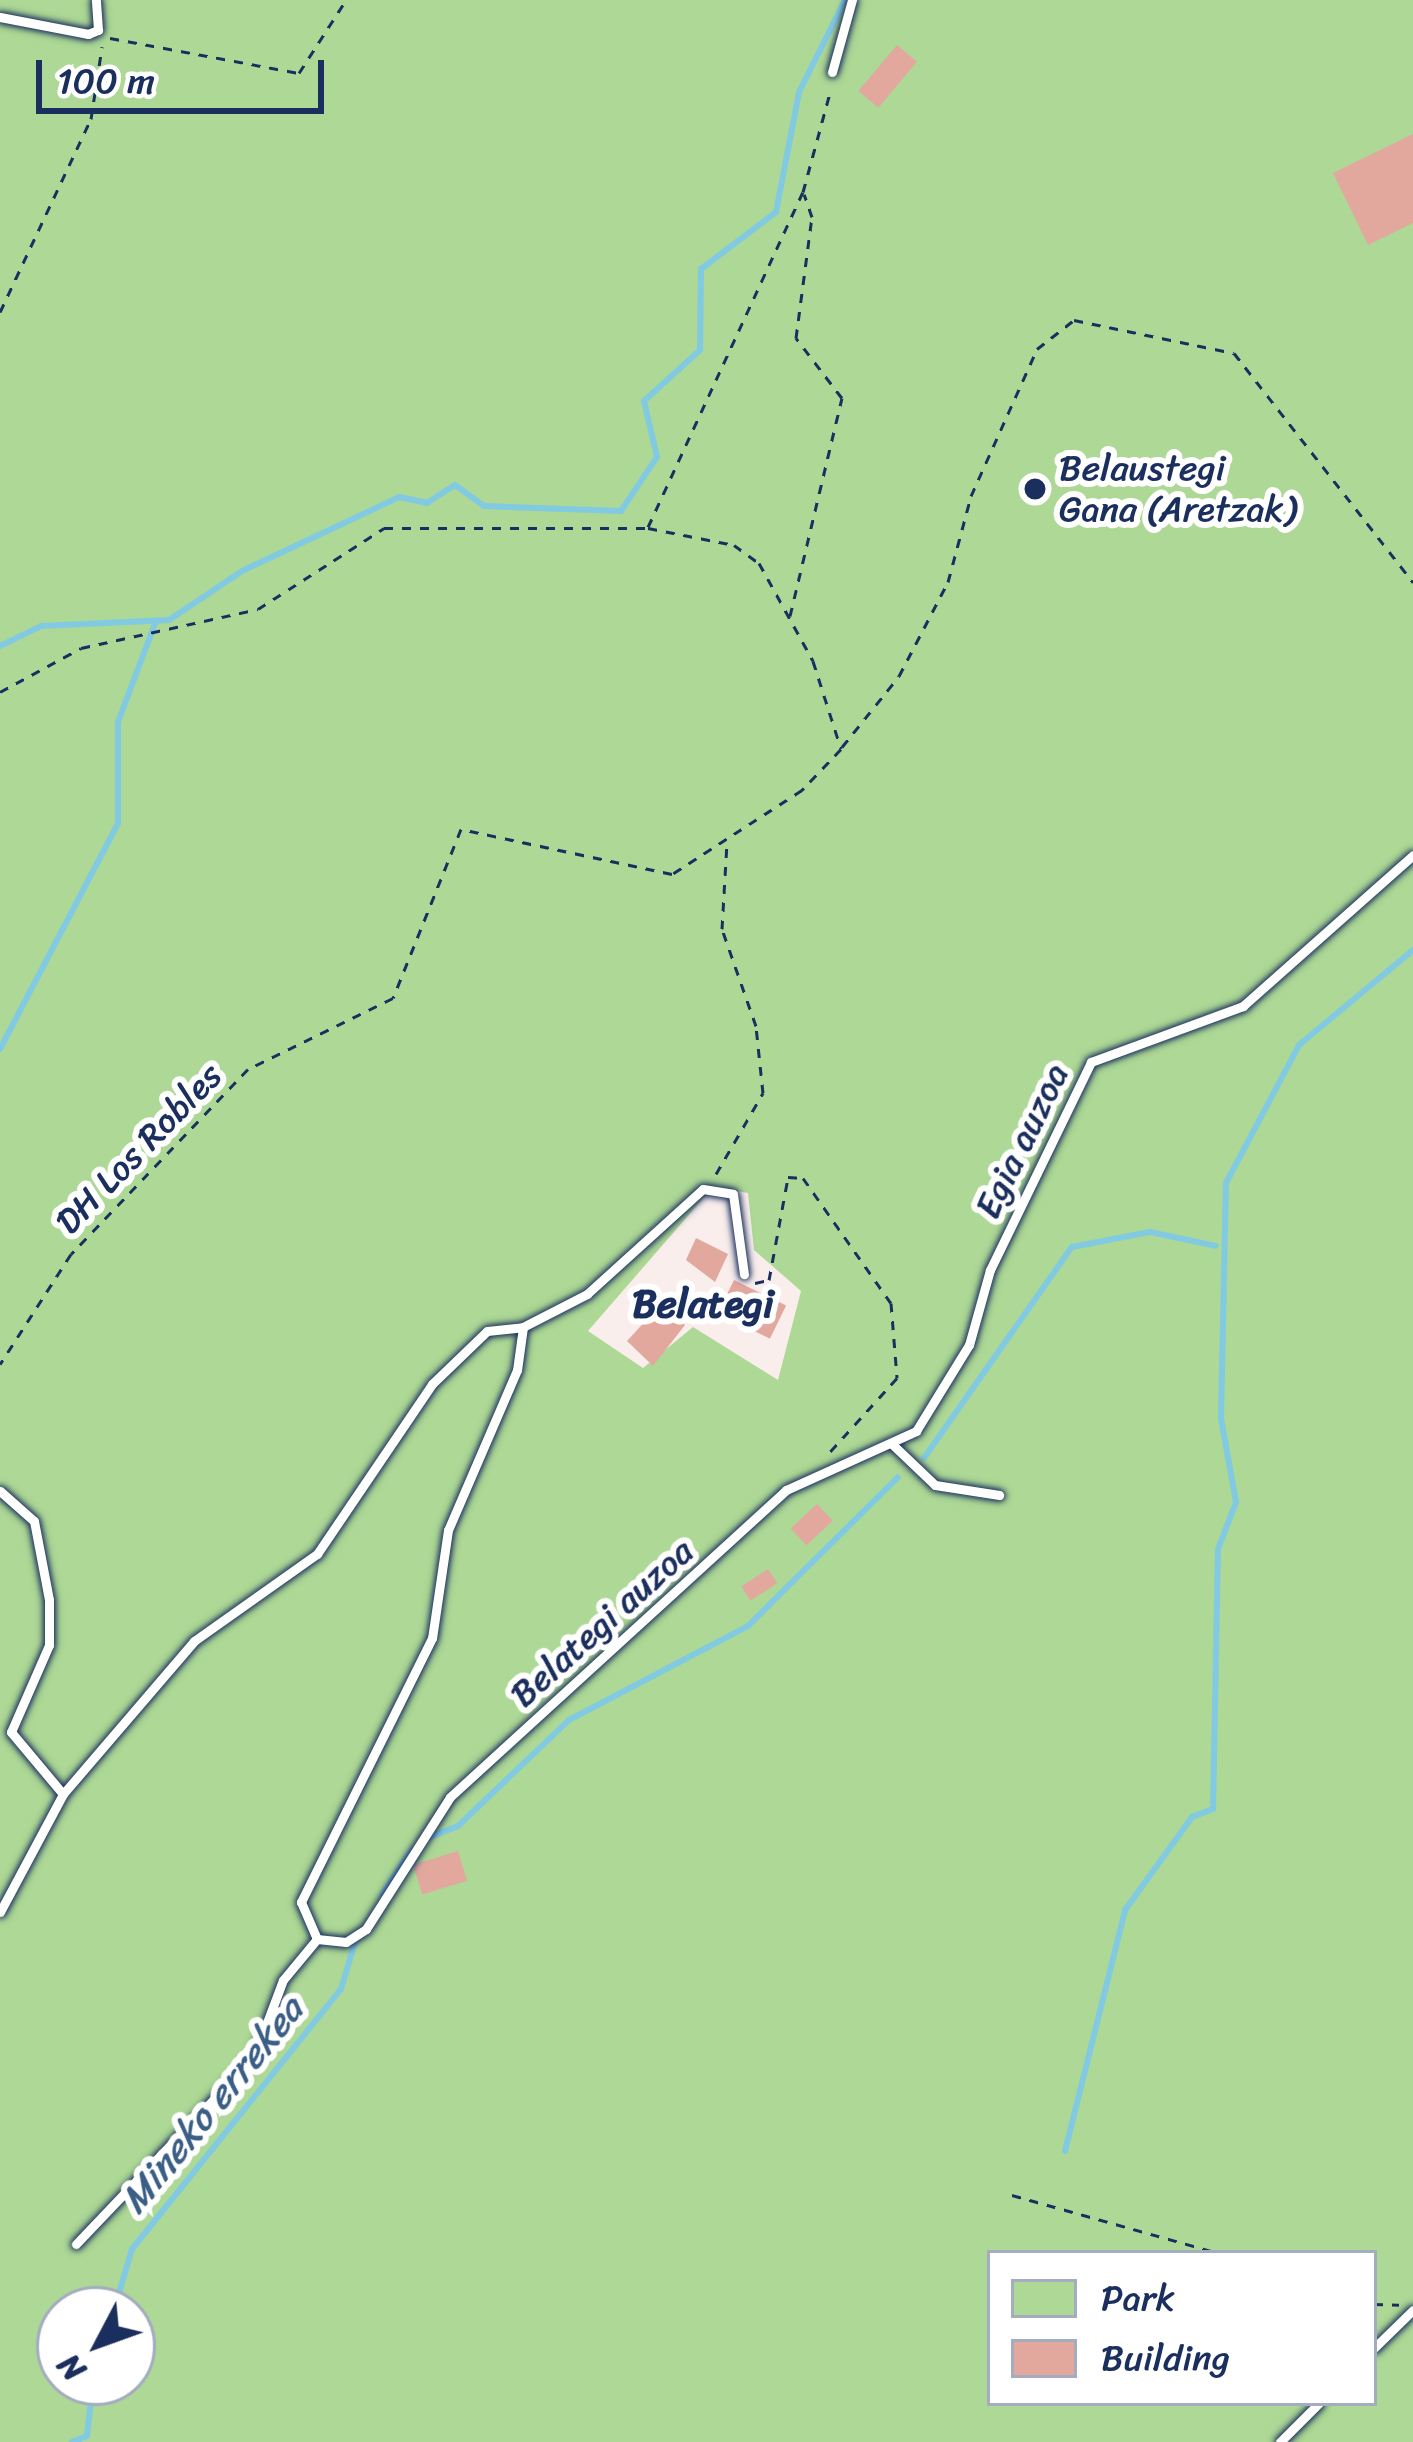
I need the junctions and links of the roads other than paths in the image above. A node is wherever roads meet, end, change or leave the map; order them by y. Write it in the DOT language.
graph roads {
  1 [pos="96,0"];
  2 [pos="852,0"];
  3 [pos="0,16"];
  4 [pos="832,72"];
  5 [pos="1413,855"];
  6 [pos="744,1274"];
  7 [pos="523,1327"];
  8 [pos="892,1444"];
  9 [pos="813,1473"];
  10 [pos="0,1491"];
  11 [pos="999,1495"];
  12 [pos="63,1794"];
  13 [pos="0,1912"];
  14 [pos="317,1940"];
  15 [pos="76,2244"];
  16 [pos="1413,2308"];
  17 [pos="1377,2345"];
  18 [pos="1316,2406"];
  19 [pos="1280,2442"];
  1 -- 3 [label="lane"];
  2 -- 4 [label="lane"];
  5 -- 8 [label="lane, Egia auzoa"];
  6 -- 7 [label="lane"];
  7 -- 12 [label="lane"];
  7 -- 14 [label="lane"];
  8 -- 9 [label="lane, Egia auzoa"];
  8 -- 11 [label="lane"];
  9 -- 14 [label="lane, Belategi auzoa"];
  10 -- 12 [label="lane"];
  12 -- 13 [label="lane"];
  14 -- 15 [label="lane"];
  16 -- 17 [label="lane"];
  18 -- 19 [label="lane"];
}
